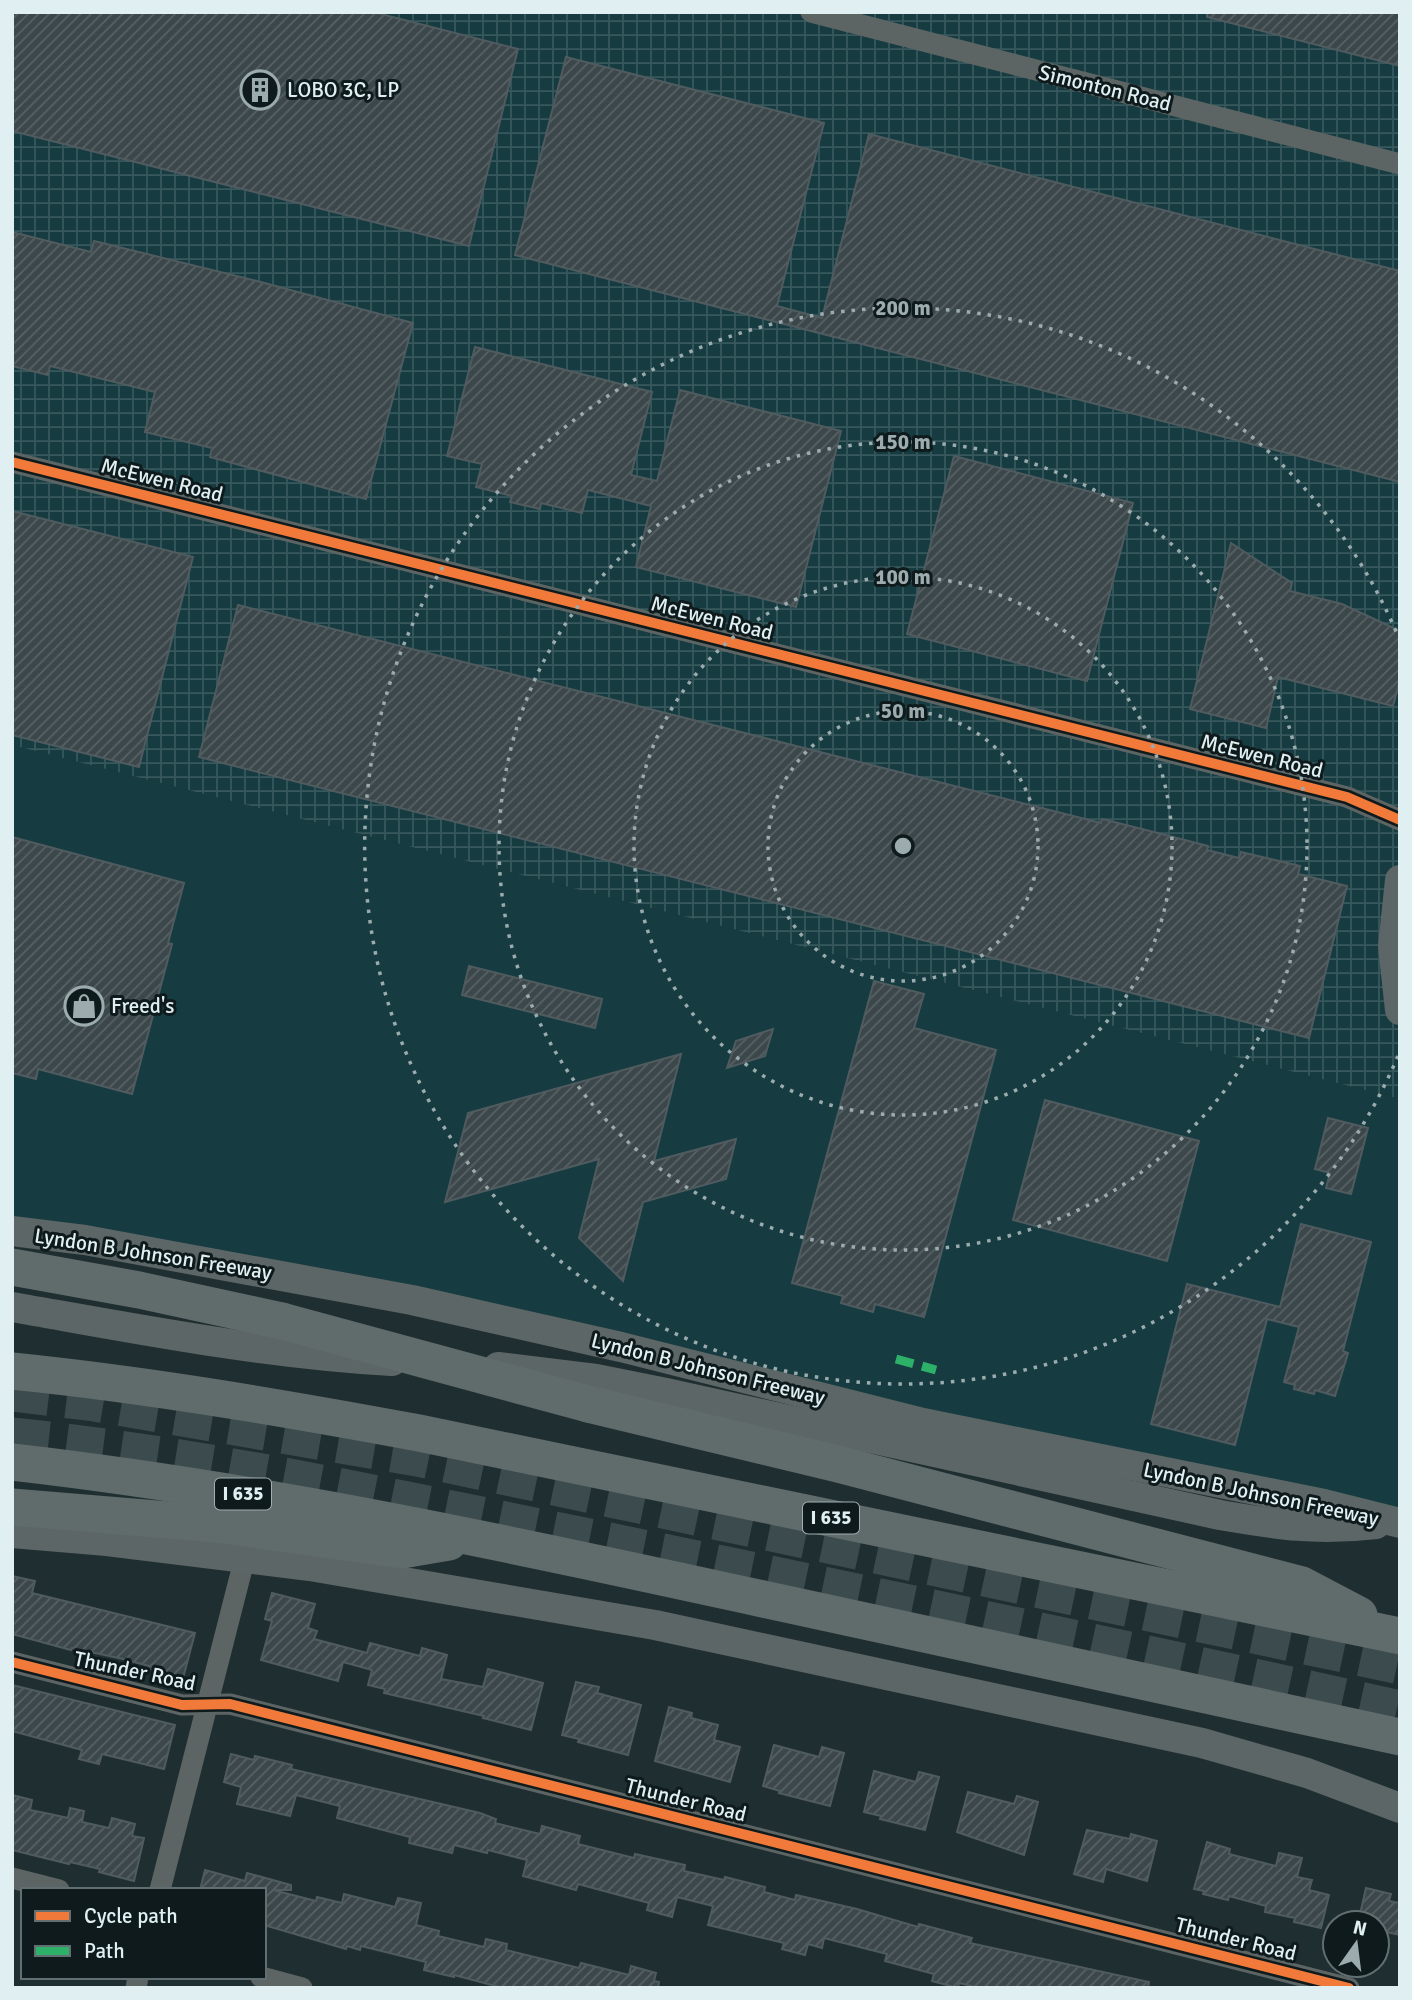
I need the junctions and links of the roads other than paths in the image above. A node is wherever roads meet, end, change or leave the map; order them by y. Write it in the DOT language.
graph roads {
  1 [pos="811,12"];
  2 [pos="1400,163"];
  3 [pos="12,462"];
  4 [pos="1400,820"];
  5 [pos="1400,880"];
  6 [pos="1400,1010"];
  7 [pos="12,1231"];
  8 [pos="12,1267"];
  9 [pos="12,1307"];
  10 [pos="12,1371"];
  11 [pos="12,1462"];
  12 [pos="12,1507"];
  13 [pos="1397,1523"];
  14 [pos="12,1533"];
  15 [pos="472,1538"];
  16 [pos="246,1557"];
  17 [pos="1398,1635"];
  18 [pos="12,1662"];
  19 [pos="207,1705"];
  20 [pos="1400,1737"];
  21 [pos="1400,1808"];
  22 [pos="12,1878"];
  23 [pos="50,1888"];
  24 [pos="161,1888"];
  25 [pos="266,1978"];
  26 [pos="302,1988"];
  27 [pos="1349,1988"];
  1 -- 2 [label="street, Simonton Road"];
  3 -- 4 [label="street, McEwen Road"];
  5 -- 6 [label="main road"];
  7 -- 13 [label="main road, Lyndon B Johnson Freeway"];
  8 -- 17 [label="highway, bridge"];
  9 -- 13 [label="main road"];
  10 -- 17 [label="highway, I 635"];
  11 -- 15 [label="highway, I 635"];
  12 -- 15 [label="highway"];
  14 -- 16 [label="main road"];
  15 -- 20 [label="highway, I 635"];
  16 -- 19 [label="street"];
  16 -- 21 [label="main road"];
  18 -- 19 [label="street, Thunder Road"];
  19 -- 24 [label="street"];
  19 -- 27 [label="street, Thunder Road"];
  22 -- 23 [label="street"];
  25 -- 26 [label="street"];
}
